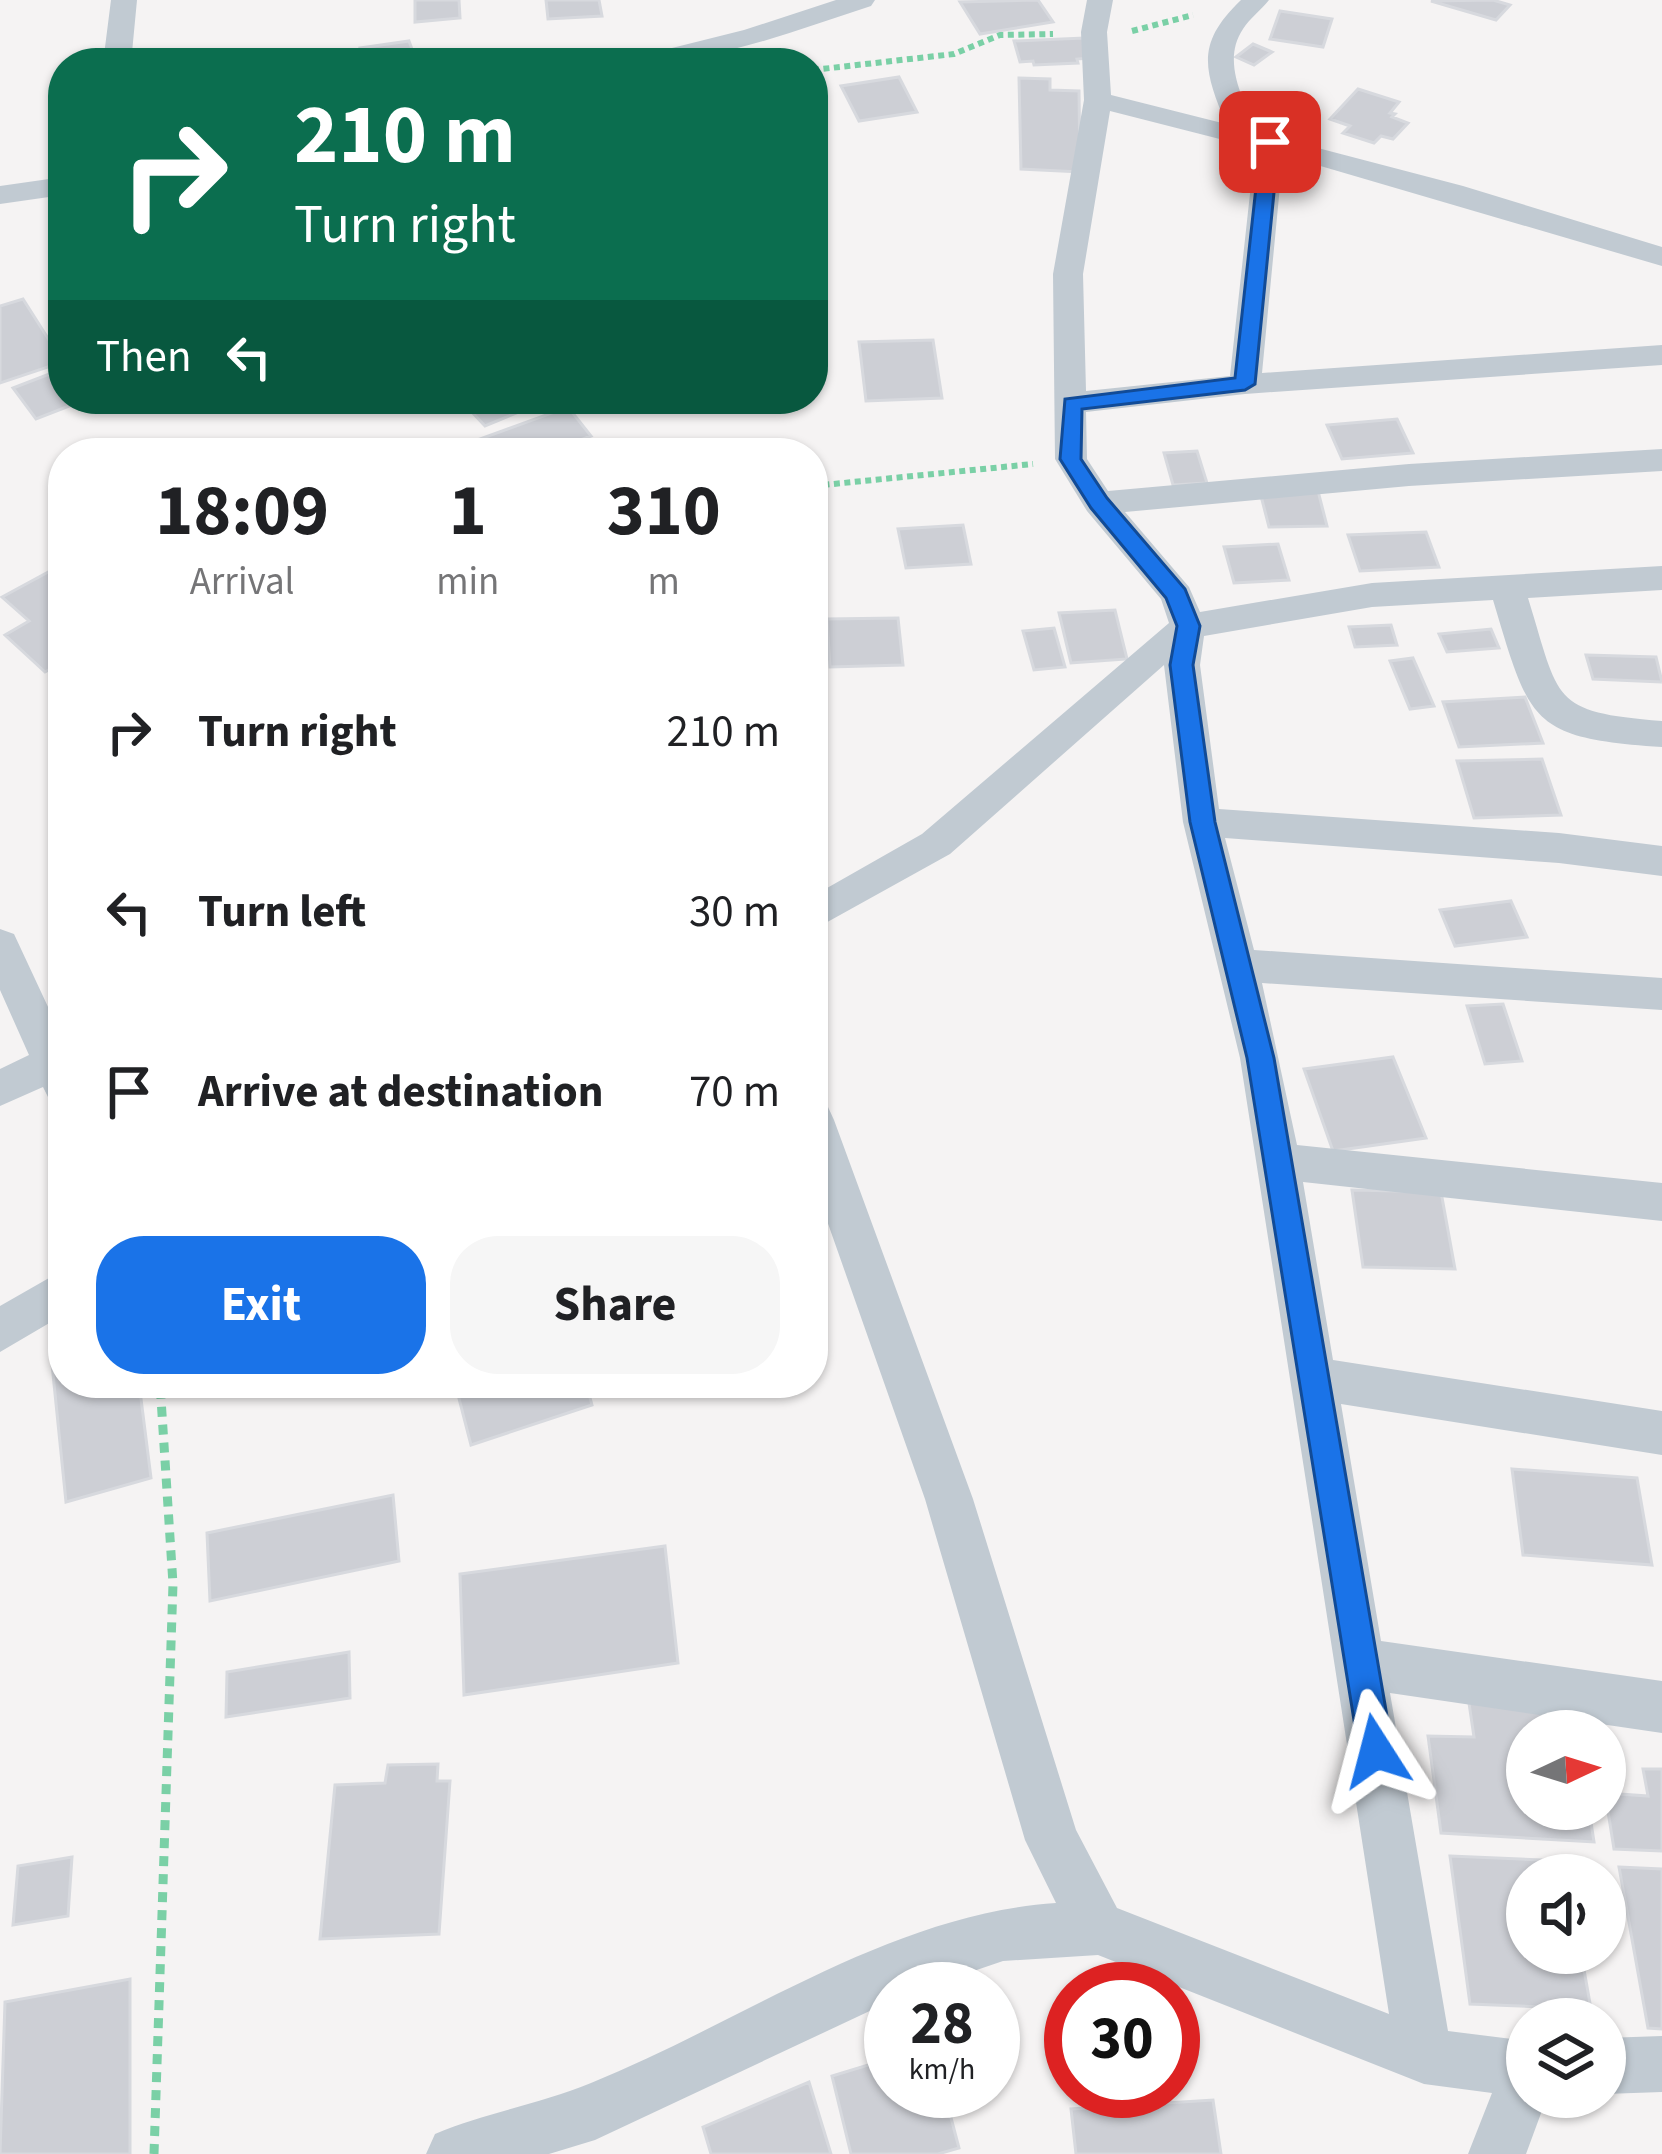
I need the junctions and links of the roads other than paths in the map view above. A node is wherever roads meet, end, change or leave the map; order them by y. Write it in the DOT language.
graph roads {
  1 [pos="124,0"];
  2 [pos="766,0"];
  3 [pos="862,0"];
  4 [pos="1254,2"];
  5 [pos="1097,16"];
  6 [pos="790,24"];
  7 [pos="119,48"];
  8 [pos="701,48"];
  9 [pos="1098,100"];
  10 [pos="1258,140"];
  11 [pos="48,188"];
  12 [pos="0,194"];
  13 [pos="1662,257"];
  14 [pos="1662,355"];
  15 [pos="1245,384"];
  16 [pos="1072,403"];
  17 [pos="1662,460"];
  18 [pos="1099,503"];
  19 [pos="1662,578"];
  20 [pos="1506,585"];
  21 [pos="1188,626"];
  22 [pos="1662,734"];
  23 [pos="1202,822"];
  24 [pos="1662,861"];
  25 [pos="828,906"];
  26 [pos="0,945"];
  27 [pos="1238,965"];
  28 [pos="1662,994"];
  29 [pos="48,1054"];
  30 [pos="48,1077"];
  31 [pos="0,1088"];
  32 [pos="1278,1161"];
  33 [pos="828,1162"];
  34 [pos="1662,1202"];
  35 [pos="48,1300"];
  36 [pos="0,1331"];
  37 [pos="1316,1379"];
  38 [pos="1662,1433"];
  39 [pos="1362,1664"];
  40 [pos="1662,1707"];
  41 [pos="1098,1928"];
  42 [pos="1424,2056"];
  43 [pos="1662,2064"];
  44 [pos="1626,2065"];
  45 [pos="1506,2070"];
  46 [pos="1510,2118"];
  47 [pos="454,2154"];
  48 [pos="1497,2154"];
  1 -- 7 [label="street"];
  2 -- 6 [label="street"];
  3 -- 6 [label="street"];
  4 -- 10 [label="street"];
  5 -- 9 [label="street"];
  6 -- 8 [label="street"];
  9 -- 10 [label="street"];
  9 -- 16 [label="street"];
  10 -- 13 [label="street"];
  10 -- 15 [label="street"];
  11 -- 12 [label="street"];
  14 -- 15 [label="street"];
  15 -- 16 [label="street"];
  16 -- 18 [label="street"];
  17 -- 18 [label="street"];
  18 -- 21 [label="street"];
  19 -- 20 [label="street"];
  20 -- 21 [label="street"];
  20 -- 22 [label="street"];
  21 -- 23 [label="street"];
  21 -- 25 [label="street"];
  23 -- 24 [label="street"];
  23 -- 27 [label="street"];
  26 -- 29 [label="street"];
  27 -- 28 [label="street"];
  27 -- 32 [label="street"];
  30 -- 31 [label="street"];
  32 -- 34 [label="street"];
  32 -- 37 [label="street"];
  33 -- 41 [label="street"];
  35 -- 36 [label="street"];
  37 -- 38 [label="street"];
  37 -- 39 [label="street"];
  39 -- 40 [label="street"];
  39 -- 42 [label="street"];
  41 -- 42 [label="street"];
  41 -- 47 [label="street"];
  42 -- 45 [label="street"];
  43 -- 44 [label="street"];
  46 -- 48 [label="street"];
}
